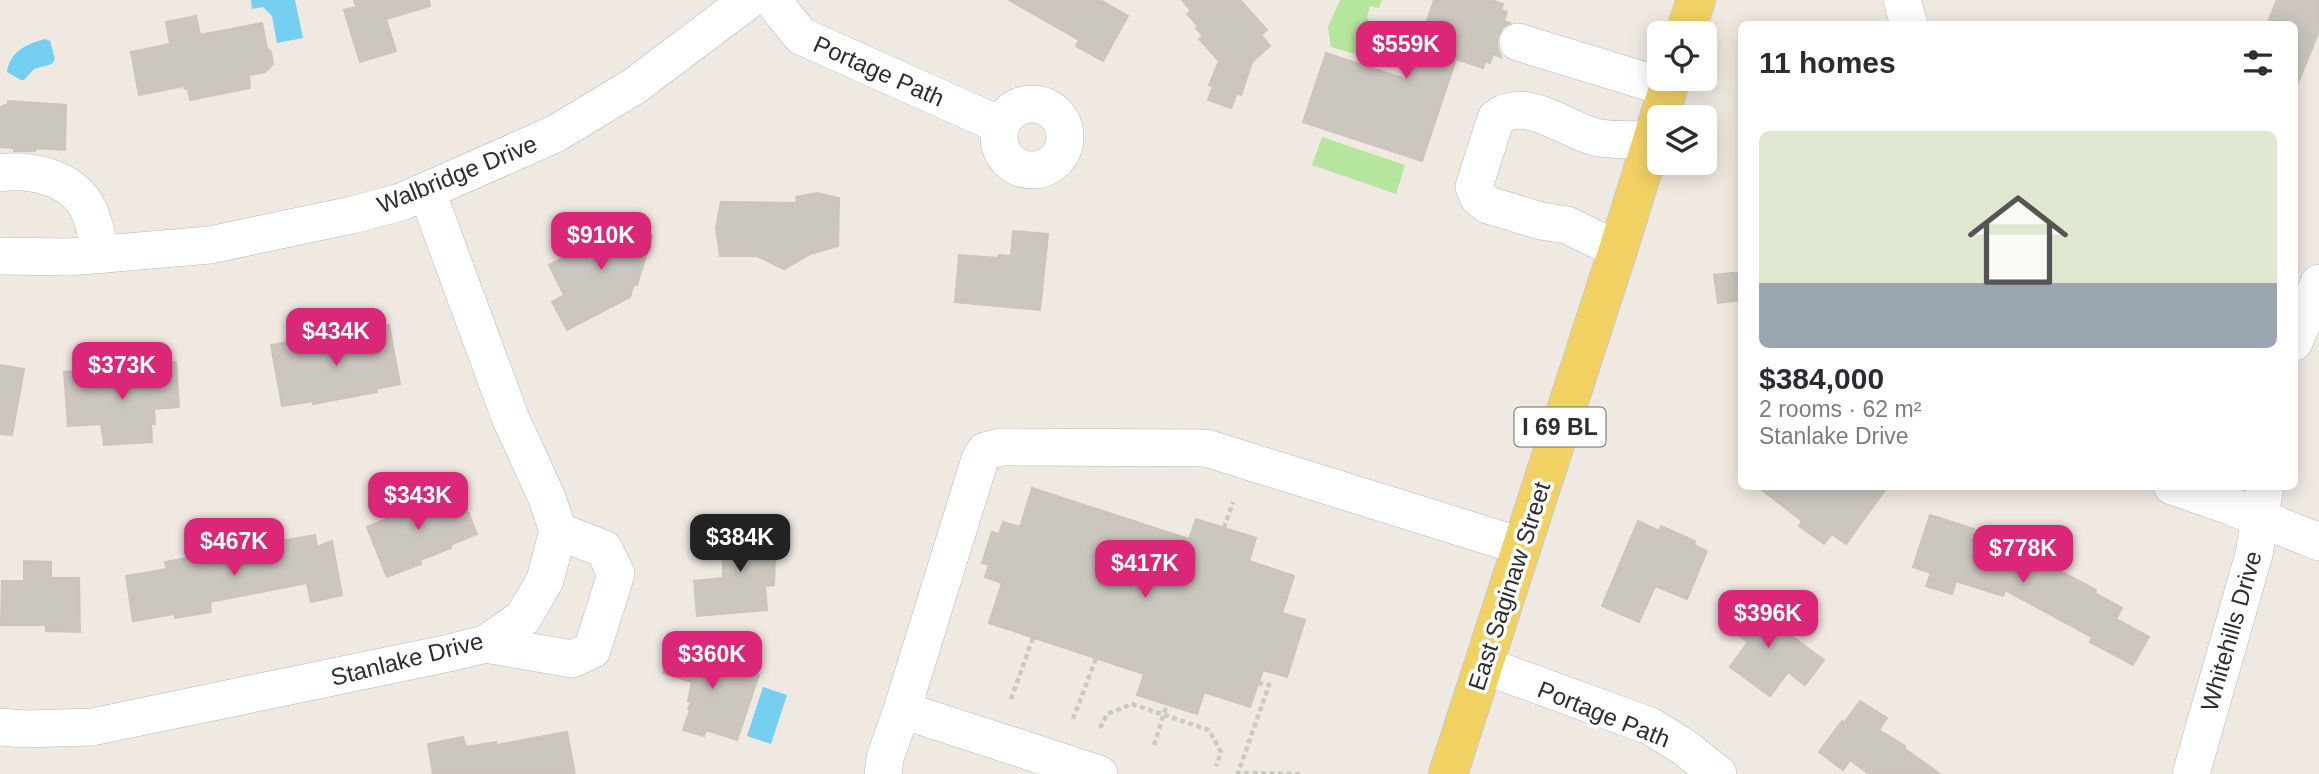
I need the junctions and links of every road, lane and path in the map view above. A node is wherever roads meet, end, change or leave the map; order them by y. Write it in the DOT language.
graph roads {
  1 [pos="749,0"];
  2 [pos="772,0"];
  3 [pos="1696,0"];
  4 [pos="1902,0"];
  5 [pos="1689,21"];
  6 [pos="1908,21"];
  7 [pos="1518,42"];
  8 [pos="1647,77"];
  9 [pos="1000,125"];
  10 [pos="1647,140"];
  11 [pos="1647,153"];
  12 [pos="0,173"];
  13 [pos="427,192"];
  14 [pos="1618,250"];
  15 [pos="100,255"];
  16 [pos="0,256"];
  17 [pos="2319,283"];
  18 [pos="2298,333"];
  19 [pos="2193,490"];
  20 [pos="1233,502"];
  21 [pos="2263,503"];
  22 [pos="1224,528"];
  23 [pos="558,531"];
  24 [pos="2319,542"];
  25 [pos="1521,546"];
  26 [pos="1033,638"];
  27 [pos="485,644"];
  28 [pos="1096,658"];
  29 [pos="1483,665"];
  30 [pos="1258,683"];
  31 [pos="1012,699"];
  32 [pos="1167,704"];
  33 [pos="902,710"];
  34 [pos="1164,715"];
  35 [pos="1073,719"];
  36 [pos="0,727"];
  37 [pos="1100,728"];
  38 [pos="1154,745"];
  39 [pos="1216,766"];
  40 [pos="883,774"];
  41 [pos="1099,774"];
  42 [pos="1300,774"];
  43 [pos="1448,774"];
  44 [pos="1718,774"];
  45 [pos="2191,774"];
  1 -- 13 [label="street, Walbridge Drive"];
  2 -- 9 [label="street, Portage Path"];
  3 -- 5 [label="main road"];
  4 -- 6 [label="street"];
  7 -- 8 [label="street"];
  10 -- 14 [label="street"];
  11 -- 14 [label="main road, East Saginaw Street / I 69 BL"];
  12 -- 15 [label="street"];
  13 -- 15 [label="street, Walbridge Drive"];
  13 -- 23 [label="street"];
  14 -- 25 [label="main road, East Saginaw Street / I 69 BL"];
  15 -- 16 [label="street, Walbridge Drive"];
  17 -- 18 [label="street"];
  19 -- 21 [label="street"];
  20 -- 22 [label="path"];
  21 -- 24 [label="street"];
  21 -- 45 [label="street, Whitehills Drive"];
  23 -- 27 [label="street, Stanlake Drive"];
  23 -- 27 [label="street"];
  25 -- 29 [label="main road, East Saginaw Street / I 69 BL"];
  25 -- 33 [label="street"];
  26 -- 31 [label="path"];
  27 -- 36 [label="street, Stanlake Drive"];
  28 -- 35 [label="path"];
  29 -- 43 [label="main road, East Saginaw Street / I 69 BL"];
  29 -- 44 [label="street, Portage Path"];
  30 -- 42 [label="path"];
  32 -- 34 [label="path"];
  33 -- 40 [label="street"];
  33 -- 41 [label="street"];
  34 -- 37 [label="path"];
  34 -- 38 [label="path"];
  34 -- 39 [label="path"];
}
